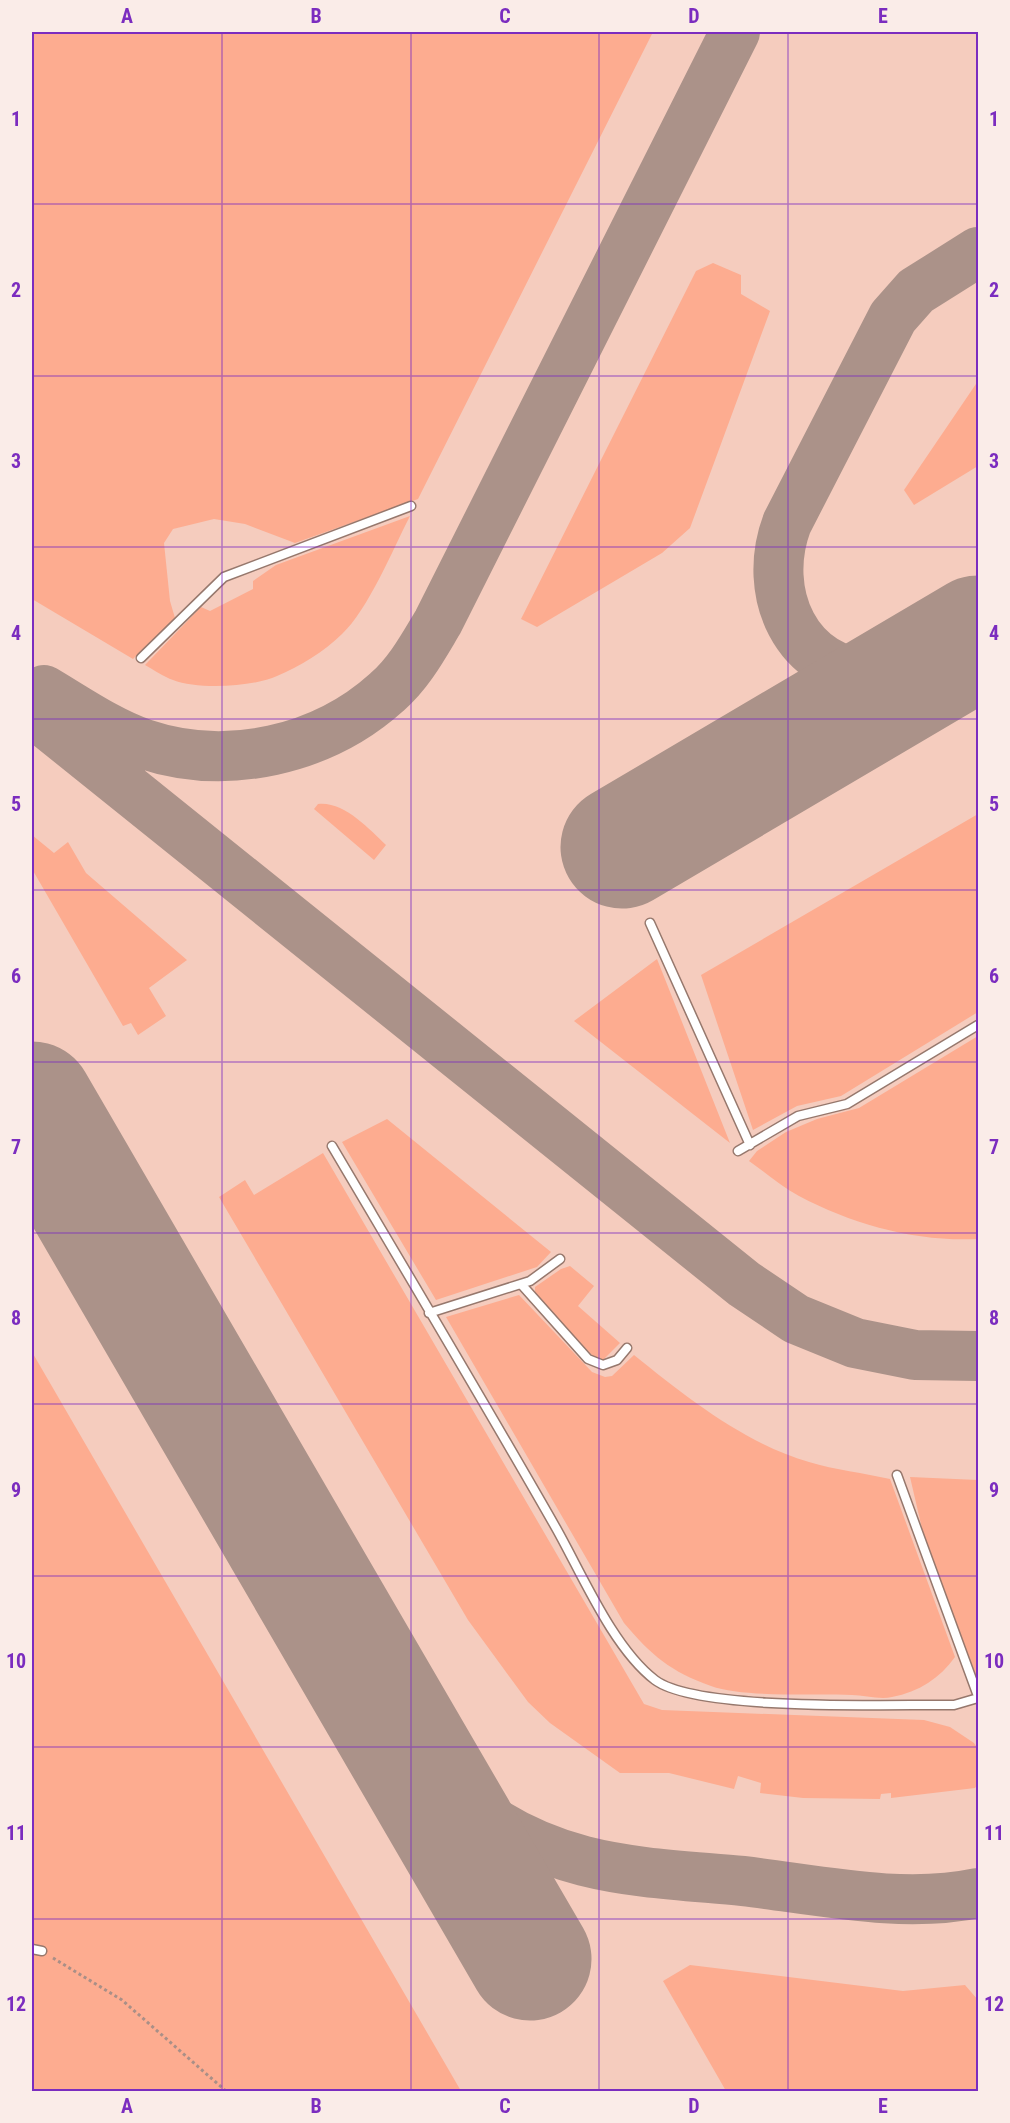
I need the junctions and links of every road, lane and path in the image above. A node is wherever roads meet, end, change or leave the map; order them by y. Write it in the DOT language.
graph roads {
  1 [pos="411,506"];
  2 [pos="141,658"];
  3 [pos="650,923"];
  4 [pos="978,1025"];
  5 [pos="750,1145"];
  6 [pos="332,1146"];
  7 [pos="738,1151"];
  8 [pos="560,1259"];
  9 [pos="521,1284"];
  10 [pos="429,1312"];
  11 [pos="627,1348"];
  12 [pos="897,1475"];
  13 [pos="978,1697"];
  14 [pos="32,1949"];
  15 [pos="42,1951"];
  16 [pos="227,2091"];
  1 -- 2 [label="lane"];
  3 -- 5 [label="lane"];
  4 -- 5 [label="lane"];
  5 -- 7 [label="lane"];
  6 -- 10 [label="lane"];
  8 -- 9 [label="lane"];
  9 -- 10 [label="lane"];
  9 -- 11 [label="lane"];
  10 -- 13 [label="lane"];
  12 -- 13 [label="lane"];
  14 -- 15 [label="lane"];
  15 -- 16 [label="path"];
}
